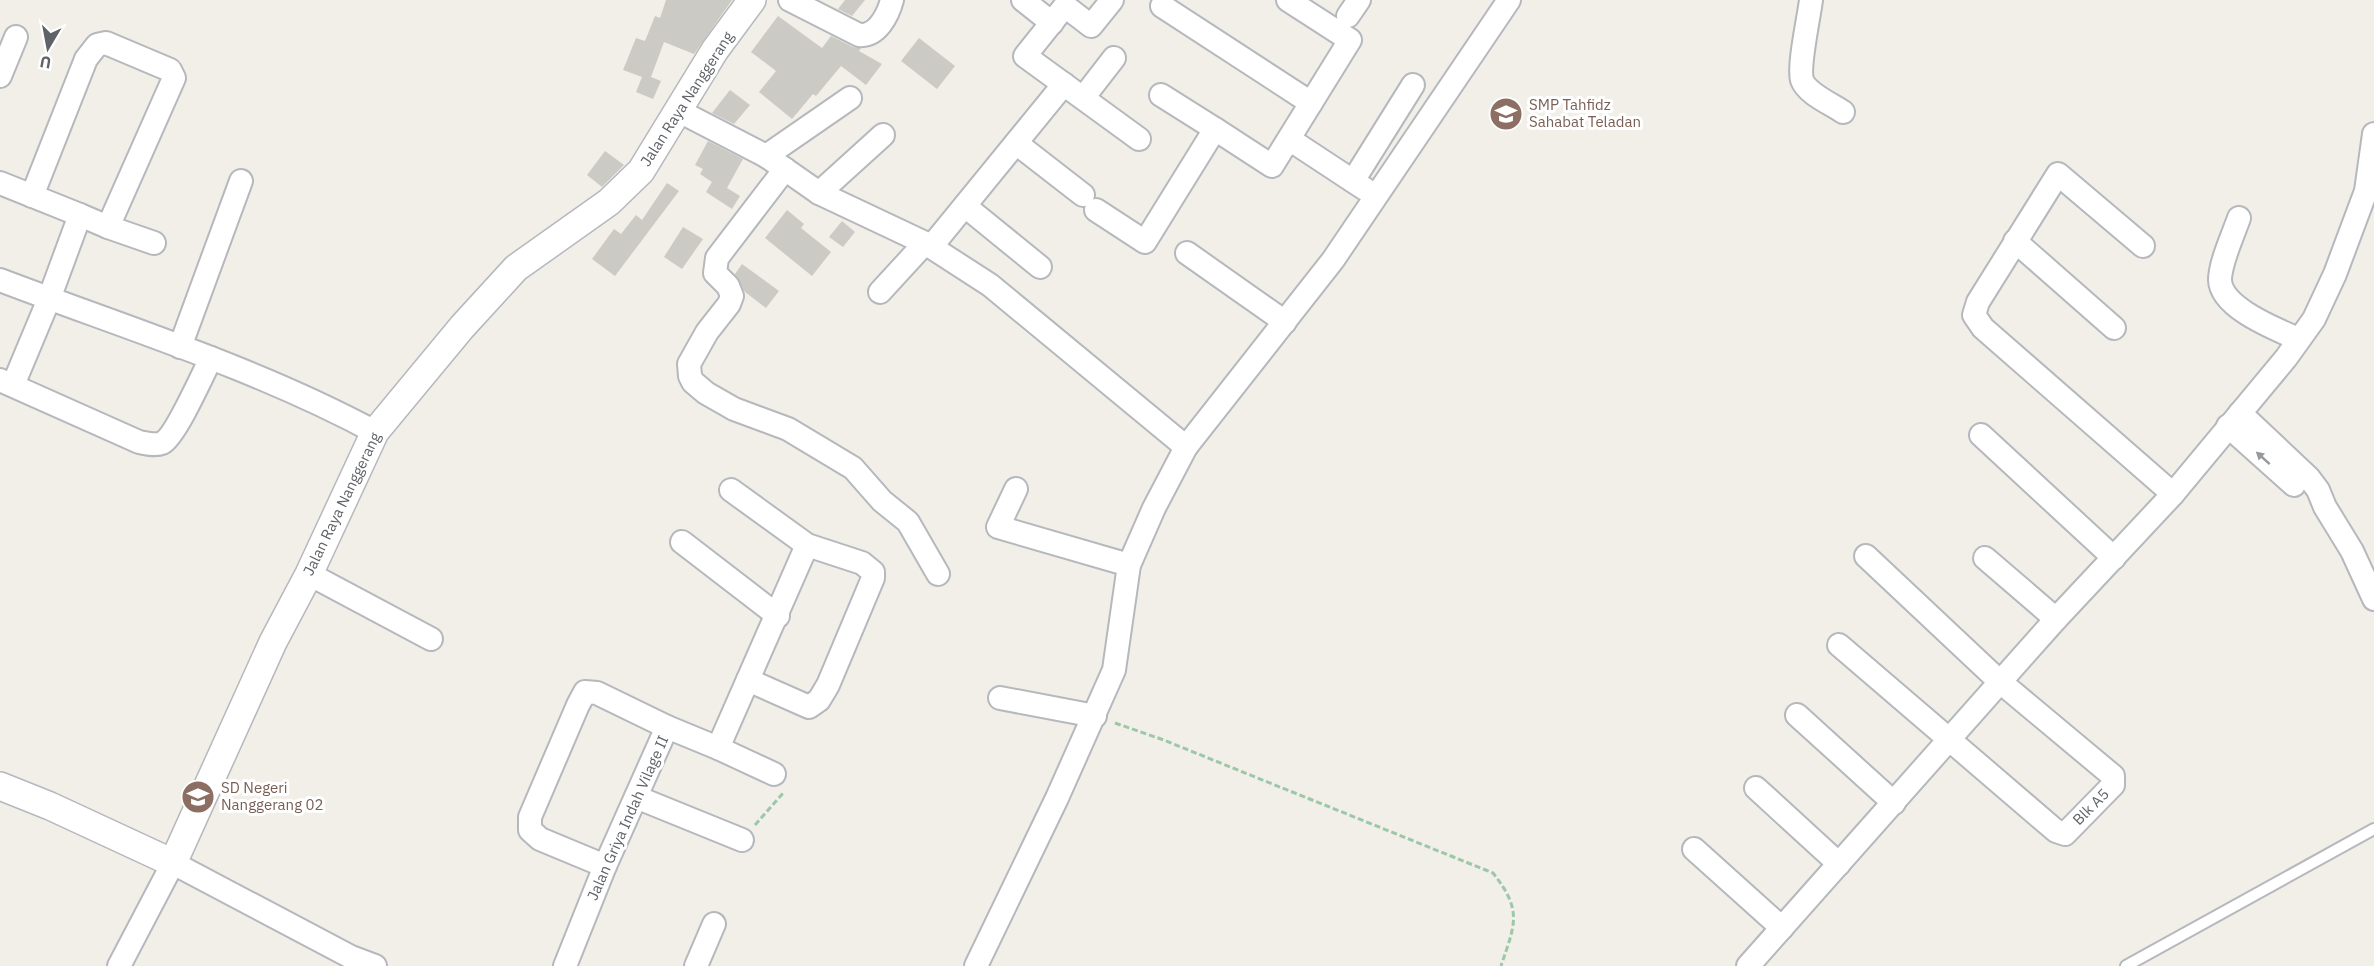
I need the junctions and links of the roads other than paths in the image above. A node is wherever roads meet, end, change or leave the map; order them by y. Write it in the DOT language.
graph roads {
  1 [pos="752,0"];
  2 [pos="790,0"];
  3 [pos="892,0"];
  4 [pos="1023,0"];
  5 [pos="1112,0"];
  6 [pos="1288,0"];
  7 [pos="1509,0"];
  8 [pos="1811,0"];
  9 [pos="1162,6"];
  10 [pos="1052,22"];
  11 [pos="16,37"];
  12 [pos="1114,58"];
  13 [pos="0,76"];
  14 [pos="1064,84"];
  15 [pos="1413,85"];
  16 [pos="1161,95"];
  17 [pos="850,98"];
  18 [pos="1083,98"];
  19 [pos="1311,103"];
  20 [pos="679,111"];
  21 [pos="1843,112"];
  22 [pos="1215,129"];
  23 [pos="2374,134"];
  24 [pos="884,135"];
  25 [pos="1139,139"];
  26 [pos="1289,139"];
  27 [pos="1016,143"];
  28 [pos="766,156"];
  29 [pos="785,169"];
  30 [pos="241,181"];
  31 [pos="1353,181"];
  32 [pos="0,183"];
  33 [pos="819,193"];
  34 [pos="32,196"];
  35 [pos="1376,196"];
  36 [pos="965,206"];
  37 [pos="80,215"];
  38 [pos="2239,218"];
  39 [pos="108,227"];
  40 [pos="2015,241"];
  41 [pos="154,243"];
  42 [pos="928,245"];
  43 [pos="2143,246"];
  44 [pos="1187,253"];
  45 [pos="1040,267"];
  46 [pos="0,280"];
  47 [pos="880,292"];
  48 [pos="49,299"];
  49 [pos="1285,322"];
  50 [pos="2114,328"];
  51 [pos="2298,339"];
  52 [pos="180,347"];
  53 [pos="211,358"];
  54 [pos="7,382"];
  55 [pos="2234,420"];
  56 [pos="375,432"];
  57 [pos="1981,435"];
  58 [pos="1186,447"];
  59 [pos="1016,489"];
  60 [pos="731,490"];
  61 [pos="2173,494"];
  62 [pos="682,542"];
  63 [pos="807,545"];
  64 [pos="1866,556"];
  65 [pos="1985,558"];
  66 [pos="2114,558"];
  67 [pos="1129,565"];
  68 [pos="309,574"];
  69 [pos="938,574"];
  70 [pos="2374,599"];
  71 [pos="777,616"];
  72 [pos="2056,619"];
  73 [pos="431,639"];
  74 [pos="1839,645"];
  75 [pos="748,680"];
  76 [pos="2000,682"];
  77 [pos="1000,698"];
  78 [pos="1797,715"];
  79 [pos="1095,716"];
  80 [pos="667,728"];
  81 [pos="1949,741"];
  82 [pos="718,748"];
  83 [pos="774,774"];
  84 [pos="0,786"];
  85 [pos="1756,788"];
  86 [pos="636,796"];
  87 [pos="1894,803"];
  88 [pos="2374,829"];
  89 [pos="742,840"];
  90 [pos="1694,849"];
  91 [pos="173,863"];
  92 [pos="1839,864"];
  93 [pos="605,866"];
  94 [pos="714,924"];
  95 [pos="1782,928"];
  96 [pos="119,966"];
  97 [pos="375,966"];
  98 [pos="565,966"];
  99 [pos="696,966"];
  100 [pos="976,966"];
  101 [pos="1748,966"];
  102 [pos="2126,966"];
  1 -- 20 [label="street, Jalan Raya Nanggerang"];
  2 -- 3 [label="street"];
  4 -- 10 [label="street"];
  5 -- 10 [label="street"];
  6 -- 19 [label="street"];
  7 -- 35 [label="street"];
  8 -- 21 [label="street"];
  9 -- 19 [label="street"];
  10 -- 14 [label="street"];
  11 -- 13 [label="street"];
  12 -- 18 [label="street"];
  14 -- 18 [label="street"];
  14 -- 27 [label="street"];
  15 -- 31 [label="street"];
  16 -- 22 [label="street"];
  17 -- 28 [label="street"];
  18 -- 25 [label="street"];
  19 -- 26 [label="street"];
  20 -- 28 [label="street"];
  20 -- 56 [label="street, Jalan Raya Nanggerang"];
  22 -- 26 [label="street"];
  22 -- 27 [label="street"];
  23 -- 51 [label="street"];
  24 -- 33 [label="street"];
  26 -- 31 [label="street"];
  27 -- 36 [label="street"];
  28 -- 29 [label="street"];
  29 -- 33 [label="street"];
  29 -- 69 [label="street"];
  30 -- 52 [label="street"];
  31 -- 35 [label="street"];
  32 -- 34 [label="street"];
  33 -- 42 [label="street"];
  34 -- 37 [label="street"];
  34 -- 39 [label="street"];
  35 -- 49 [label="street"];
  36 -- 42 [label="street"];
  36 -- 45 [label="street"];
  37 -- 39 [label="street"];
  37 -- 48 [label="street"];
  38 -- 51 [label="street"];
  39 -- 41 [label="street"];
  40 -- 43 [label="street"];
  40 -- 50 [label="street"];
  40 -- 61 [label="street"];
  42 -- 47 [label="street"];
  42 -- 58 [label="street"];
  44 -- 49 [label="street"];
  46 -- 48 [label="street"];
  48 -- 52 [label="street"];
  48 -- 54 [label="street"];
  49 -- 58 [label="street"];
  51 -- 55 [label="street"];
  52 -- 53 [label="street"];
  53 -- 54 [label="street"];
  53 -- 56 [label="street"];
  55 -- 61 [label="street"];
  55 -- 70 [label="street"];
  56 -- 68 [label="street, Jalan Raya Nanggerang"];
  57 -- 66 [label="street"];
  58 -- 67 [label="street"];
  59 -- 67 [label="street"];
  60 -- 63 [label="street"];
  61 -- 66 [label="street"];
  62 -- 71 [label="street"];
  63 -- 71 [label="street"];
  63 -- 75 [label="street"];
  64 -- 76 [label="street"];
  65 -- 72 [label="street"];
  66 -- 72 [label="street"];
  67 -- 79 [label="street"];
  68 -- 73 [label="street"];
  68 -- 91 [label="street, Jalan Raya Nanggerang"];
  71 -- 75 [label="street"];
  72 -- 76 [label="street"];
  74 -- 81 [label="street"];
  75 -- 82 [label="street"];
  76 -- 81 [label="street"];
  76 -- 81 [label="street, Blk A5"];
  77 -- 79 [label="street"];
  78 -- 87 [label="street"];
  79 -- 100 [label="street"];
  80 -- 82 [label="street, Jalan Griya Indah Vilage II"];
  80 -- 86 [label="street, Jalan Griya Indah Vilage II"];
  80 -- 93 [label="street"];
  81 -- 87 [label="street"];
  82 -- 83 [label="street, Jalan Griya Indah Vilage II"];
  84 -- 91 [label="street"];
  85 -- 92 [label="street"];
  86 -- 89 [label="street"];
  86 -- 93 [label="street, Jalan Griya Indah Vilage II"];
  87 -- 92 [label="street"];
  88 -- 102 [label="lane"];
  90 -- 95 [label="street"];
  91 -- 96 [label="street"];
  91 -- 97 [label="street"];
  92 -- 95 [label="street"];
  93 -- 98 [label="street, Jalan Griya Indah Vilage II"];
  94 -- 99 [label="street"];
  95 -- 101 [label="street"];
}
